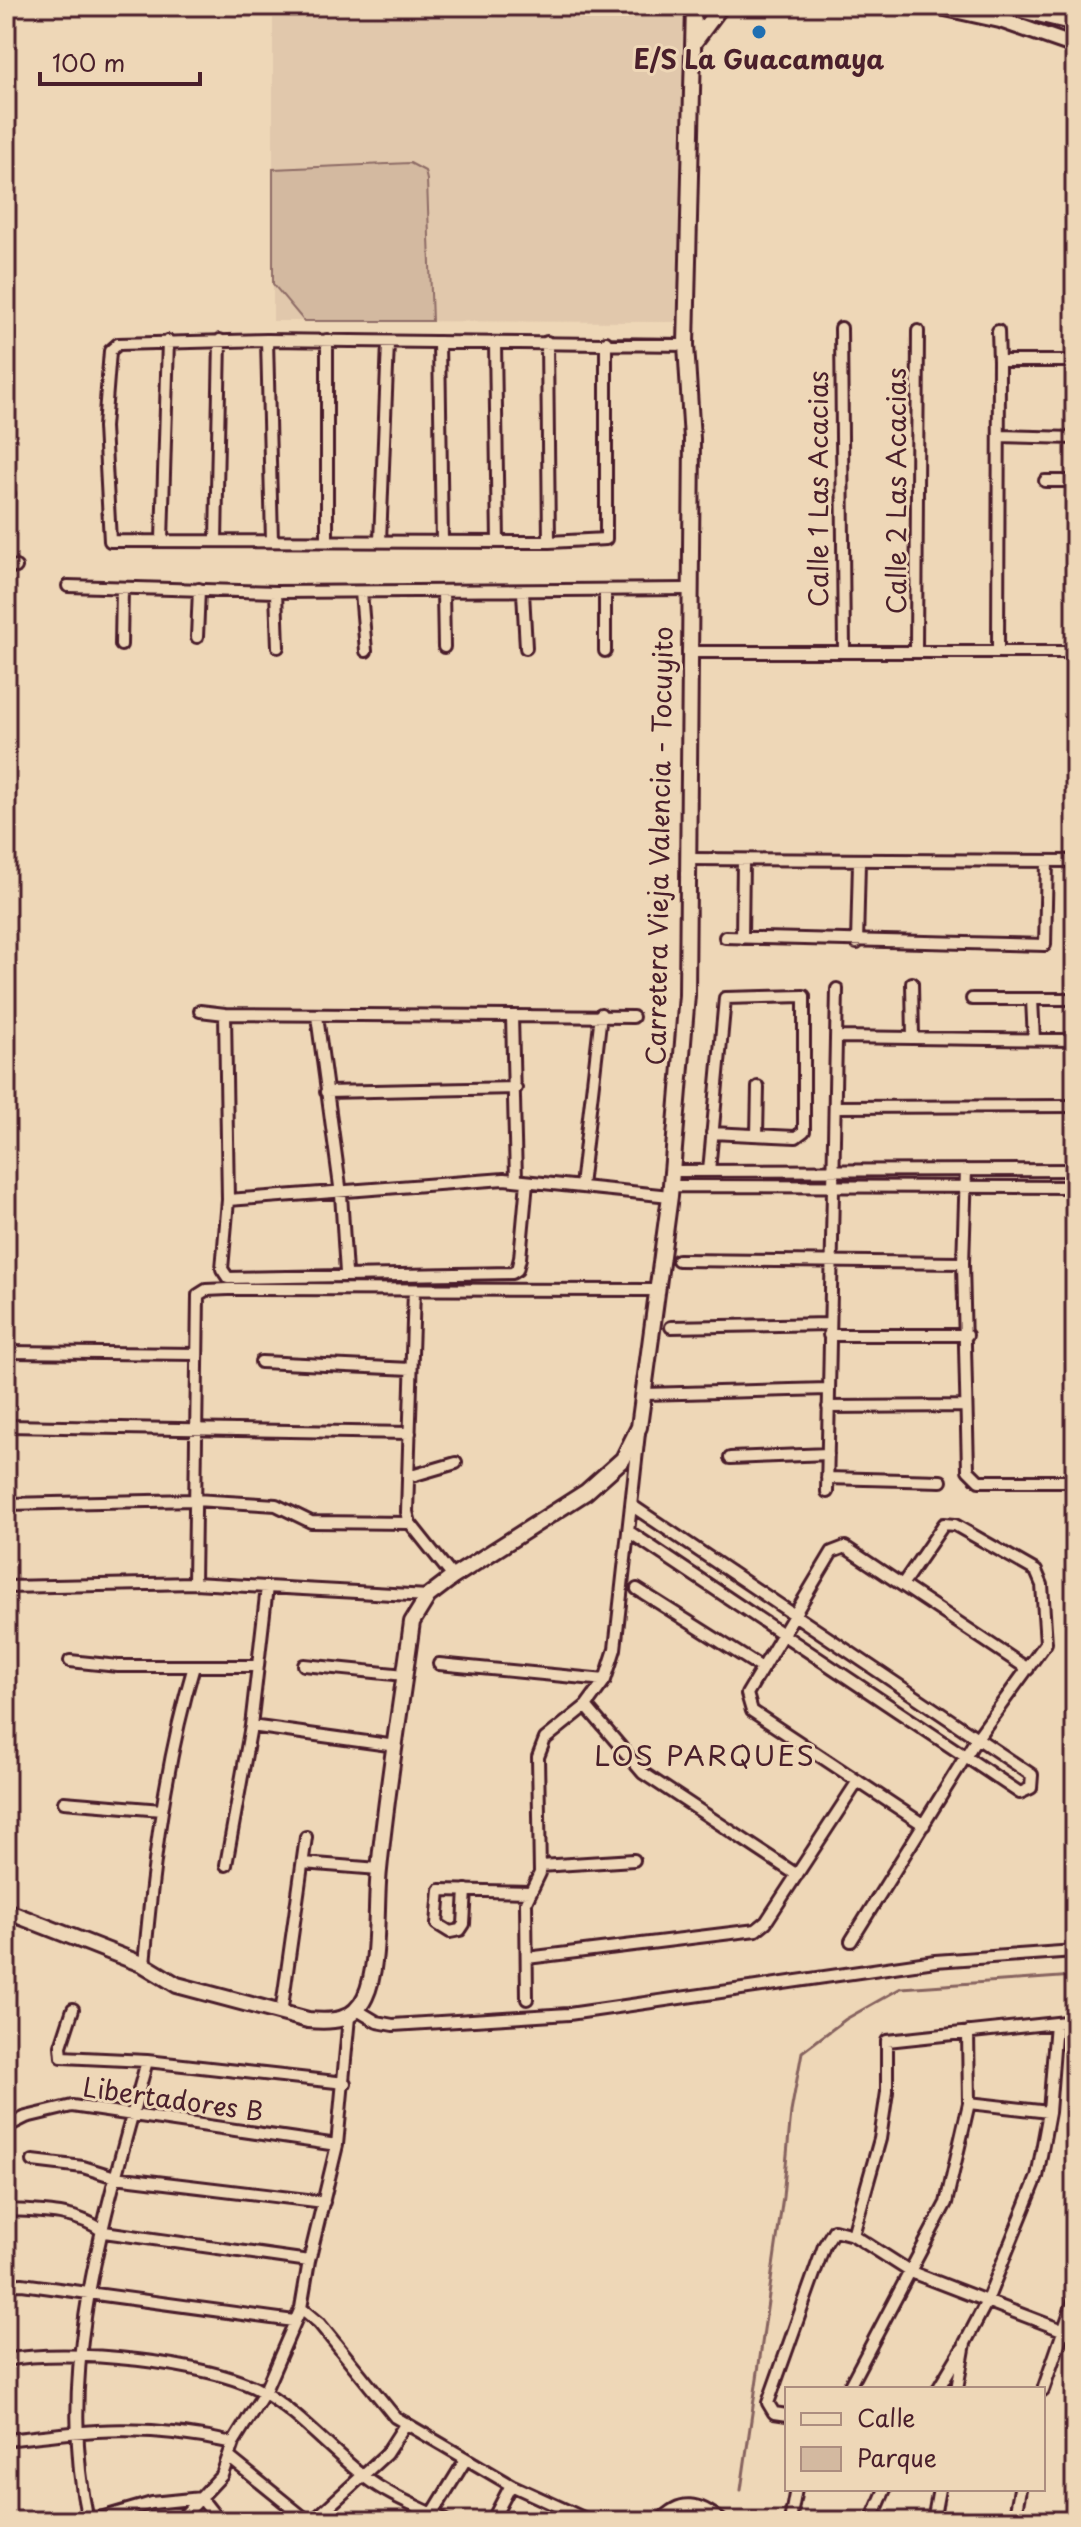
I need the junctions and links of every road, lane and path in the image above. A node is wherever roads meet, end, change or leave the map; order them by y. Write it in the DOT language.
graph roads {
  1 [pos="694,6"];
  2 [pos="721,6"];
  3 [pos="936,6"];
  4 [pos="1005,6"];
  5 [pos="1075,23"];
  6 [pos="694,44"];
  7 [pos="1075,46"];
  8 [pos="841,328"];
  9 [pos="918,331"];
  10 [pos="998,331"];
  11 [pos="220,340"];
  12 [pos="267,340"];
  13 [pos="327,340"];
  14 [pos="168,341"];
  15 [pos="439,342"];
  16 [pos="547,342"];
  17 [pos="606,342"];
  18 [pos="388,343"];
  19 [pos="495,343"];
  20 [pos="686,345"];
  21 [pos="999,361"];
  22 [pos="1075,361"];
  23 [pos="999,436"];
  24 [pos="1075,438"];
  25 [pos="1045,481"];
  26 [pos="1075,481"];
  27 [pos="162,540"];
  28 [pos="216,541"];
  29 [pos="272,541"];
  30 [pos="327,541"];
  31 [pos="380,541"];
  32 [pos="442,542"];
  33 [pos="498,542"];
  34 [pos="549,542"];
  35 [pos="68,586"];
  36 [pos="122,588"];
  37 [pos="199,589"];
  38 [pos="688,589"];
  39 [pos="443,591"];
  40 [pos="276,592"];
  41 [pos="361,592"];
  42 [pos="523,592"];
  43 [pos="605,592"];
  44 [pos="197,637"];
  45 [pos="121,645"];
  46 [pos="278,647"];
  47 [pos="444,647"];
  48 [pos="526,648"];
  49 [pos="916,650"];
  50 [pos="366,651"];
  51 [pos="605,651"];
  52 [pos="844,651"];
  53 [pos="688,652"];
  54 [pos="998,652"];
  55 [pos="1075,652"];
  56 [pos="689,859"];
  57 [pos="743,861"];
  58 [pos="1075,861"];
  59 [pos="859,862"];
  60 [pos="1047,862"];
  61 [pos="725,937"];
  62 [pos="742,938"];
  63 [pos="857,943"];
  64 [pos="912,983"];
  65 [pos="837,989"];
  66 [pos="972,999"];
  67 [pos="1032,999"];
  68 [pos="1071,999"];
  69 [pos="200,1011"];
  70 [pos="225,1014"];
  71 [pos="601,1014"];
  72 [pos="317,1016"];
  73 [pos="512,1016"];
  74 [pos="633,1017"];
  75 [pos="837,1037"];
  76 [pos="913,1038"];
  77 [pos="1034,1040"];
  78 [pos="1075,1040"];
  79 [pos="758,1087"];
  80 [pos="516,1088"];
  81 [pos="326,1092"];
  82 [pos="1075,1106"];
  83 [pos="835,1107"];
  84 [pos="712,1133"];
  85 [pos="757,1135"];
  86 [pos="966,1170"];
  87 [pos="1075,1170"];
  88 [pos="709,1171"];
  89 [pos="833,1171"];
  90 [pos="522,1181"];
  91 [pos="671,1184"];
  92 [pos="833,1185"];
  93 [pos="581,1186"];
  94 [pos="965,1187"];
  95 [pos="1075,1187"];
  96 [pos="341,1194"];
  97 [pos="228,1200"];
  98 [pos="678,1260"];
  99 [pos="830,1263"];
  100 [pos="963,1263"];
  101 [pos="346,1273"];
  102 [pos="414,1290"];
  103 [pos="656,1290"];
  104 [pos="671,1327"];
  105 [pos="829,1330"];
  106 [pos="967,1335"];
  107 [pos="6,1352"];
  108 [pos="197,1354"];
  109 [pos="261,1362"];
  110 [pos="411,1369"];
  111 [pos="828,1389"];
  112 [pos="645,1394"];
  113 [pos="966,1406"];
  114 [pos="828,1407"];
  115 [pos="6,1426"];
  116 [pos="196,1426"];
  117 [pos="639,1427"];
  118 [pos="410,1433"];
  119 [pos="828,1454"];
  120 [pos="730,1458"];
  121 [pos="456,1463"];
  122 [pos="408,1477"];
  123 [pos="827,1478"];
  124 [pos="941,1481"];
  125 [pos="1075,1481"];
  126 [pos="827,1492"];
  127 [pos="195,1500"];
  128 [pos="6,1504"];
  129 [pos="631,1505"];
  130 [pos="410,1523"];
  131 [pos="628,1531"];
  132 [pos="453,1577"];
  133 [pos="194,1583"];
  134 [pos="902,1585"];
  135 [pos="6,1587"];
  136 [pos="267,1587"];
  137 [pos="637,1589"];
  138 [pos="428,1596"];
  139 [pos="795,1616"];
  140 [pos="784,1636"];
  141 [pos="70,1661"];
  142 [pos="439,1664"];
  143 [pos="304,1665"];
  144 [pos="194,1666"];
  145 [pos="257,1666"];
  146 [pos="762,1668"];
  147 [pos="1028,1669"];
  148 [pos="405,1675"];
  149 [pos="605,1680"];
  150 [pos="586,1706"];
  151 [pos="251,1726"];
  152 [pos="977,1738"];
  153 [pos="396,1746"];
  154 [pos="966,1757"];
  155 [pos="858,1781"];
  156 [pos="64,1802"];
  157 [pos="162,1810"];
  158 [pos="924,1825"];
  159 [pos="306,1837"];
  160 [pos="634,1860"];
  161 [pos="303,1863"];
  162 [pos="226,1865"];
  163 [pos="540,1866"];
  164 [pos="379,1869"];
  165 [pos="797,1875"];
  166 [pos="466,1890"];
  167 [pos="531,1892"];
  168 [pos="6,1911"];
  169 [pos="851,1941"];
  170 [pos="1075,1951"];
  171 [pos="527,1958"];
  172 [pos="144,1965"];
  173 [pos="527,1999"];
  174 [pos="73,2009"];
  175 [pos="281,2014"];
  176 [pos="353,2014"];
  177 [pos="1075,2021"];
  178 [pos="1056,2023"];
  179 [pos="968,2032"];
  180 [pos="147,2061"];
  181 [pos="345,2083"];
  182 [pos="969,2103"];
  183 [pos="1049,2112"];
  184 [pos="133,2115"];
  185 [pos="6,2127"];
  186 [pos="337,2145"];
  187 [pos="33,2161"];
  188 [pos="115,2177"];
  189 [pos="324,2202"];
  190 [pos="6,2210"];
  191 [pos="104,2232"];
  192 [pos="853,2235"];
  193 [pos="309,2261"];
  194 [pos="911,2272"];
  195 [pos="6,2285"];
  196 [pos="89,2293"];
  197 [pos="1075,2297"];
  198 [pos="986,2303"];
  199 [pos="301,2308"];
  200 [pos="294,2321"];
  201 [pos="1062,2329"];
  202 [pos="1075,2335"];
  203 [pos="965,2343"];
  204 [pos="78,2357"];
  205 [pos="6,2360"];
  206 [pos="849,2387"];
  207 [pos="939,2387"];
  208 [pos="957,2387"];
  209 [pos="1044,2387"];
  210 [pos="264,2393"];
  211 [pos="785,2415"];
  212 [pos="406,2423"];
  213 [pos="78,2431"];
  214 [pos="6,2440"];
  215 [pos="233,2443"];
  216 [pos="230,2458"];
  217 [pos="466,2459"];
  218 [pos="364,2477"];
  219 [pos="511,2485"];
  220 [pos="796,2491"];
  221 [pos="884,2491"];
  222 [pos="939,2491"];
  223 [pos="1020,2491"];
  224 [pos="201,2498"];
  225 [pos="431,2518"];
  226 [pos="89,2521"];
  227 [pos="179,2521"];
  228 [pos="219,2521"];
  229 [pos="310,2521"];
  230 [pos="447,2521"];
  231 [pos="492,2521"];
  232 [pos="590,2521"];
  233 [pos="660,2521"];
  234 [pos="722,2521"];
  235 [pos="790,2521"];
  236 [pos="871,2521"];
  237 [pos="933,2521"];
  238 [pos="1014,2521"];
  1 -- 6 [label="street, Carretera Vieja Valencia - Tocuyito"];
  2 -- 6 [label="street"];
  3 -- 7 [label="street"];
  4 -- 5 [label="street"];
  6 -- 20 [label="street, Carretera Vieja Valencia - Tocuyito"];
  8 -- 52 [label="street, Calle 1 Las Acacias"];
  9 -- 49 [label="street, Calle 2 Las Acacias"];
  10 -- 21 [label="street"];
  11 -- 12 [label="street"];
  11 -- 14 [label="street"];
  11 -- 28 [label="street"];
  12 -- 13 [label="street"];
  12 -- 29 [label="street"];
  13 -- 18 [label="street"];
  13 -- 30 [label="street"];
  14 -- 27 [label="street"];
  14 -- 27 [label="street"];
  15 -- 18 [label="street"];
  15 -- 19 [label="street"];
  15 -- 32 [label="street"];
  16 -- 17 [label="street"];
  16 -- 19 [label="street"];
  16 -- 34 [label="street"];
  17 -- 20 [label="street"];
  17 -- 34 [label="street"];
  18 -- 31 [label="street"];
  19 -- 33 [label="street"];
  20 -- 38 [label="street, Carretera Vieja Valencia - Tocuyito"];
  21 -- 22 [label="street"];
  21 -- 23 [label="street"];
  23 -- 24 [label="street"];
  23 -- 54 [label="street"];
  25 -- 26 [label="street"];
  27 -- 28 [label="street"];
  28 -- 29 [label="street"];
  29 -- 30 [label="street"];
  30 -- 31 [label="street"];
  31 -- 32 [label="street"];
  32 -- 33 [label="street"];
  33 -- 34 [label="street"];
  35 -- 36 [label="street"];
  36 -- 37 [label="street"];
  36 -- 45 [label="street"];
  37 -- 40 [label="street"];
  37 -- 44 [label="street"];
  38 -- 43 [label="street"];
  38 -- 53 [label="street, Carretera Vieja Valencia - Tocuyito"];
  39 -- 41 [label="street"];
  39 -- 42 [label="street"];
  39 -- 47 [label="street"];
  40 -- 41 [label="street"];
  40 -- 46 [label="street"];
  41 -- 50 [label="street"];
  42 -- 43 [label="street"];
  42 -- 48 [label="street"];
  43 -- 51 [label="street"];
  49 -- 52 [label="street"];
  49 -- 54 [label="street"];
  52 -- 53 [label="street"];
  53 -- 56 [label="street, Carretera Vieja Valencia - Tocuyito"];
  54 -- 55 [label="street"];
  56 -- 57 [label="street"];
  56 -- 91 [label="street, Carretera Vieja Valencia - Tocuyito"];
  57 -- 59 [label="street"];
  57 -- 62 [label="street"];
  58 -- 60 [label="street"];
  59 -- 60 [label="street"];
  59 -- 63 [label="street"];
  60 -- 63 [label="street"];
  61 -- 62 [label="street"];
  62 -- 63 [label="street"];
  64 -- 76 [label="street"];
  65 -- 75 [label="street"];
  66 -- 67 [label="street"];
  67 -- 68 [label="street"];
  67 -- 77 [label="street"];
  69 -- 70 [label="street"];
  70 -- 72 [label="street"];
  70 -- 97 [label="street"];
  71 -- 73 [label="street"];
  71 -- 74 [label="street"];
  71 -- 93 [label="street"];
  72 -- 73 [label="street"];
  72 -- 81 [label="street"];
  73 -- 80 [label="street"];
  75 -- 76 [label="street"];
  75 -- 83 [label="street"];
  76 -- 77 [label="street"];
  77 -- 78 [label="street"];
  79 -- 85 [label="street"];
  80 -- 81 [label="street"];
  80 -- 90 [label="street"];
  81 -- 96 [label="street"];
  82 -- 83 [label="street"];
  83 -- 89 [label="street"];
  84 -- 85 [label="street"];
  84 -- 85 [label="street"];
  84 -- 88 [label="street"];
  86 -- 87 [label="street"];
  86 -- 89 [label="street"];
  86 -- 94 [label="street"];
  88 -- 89 [label="street"];
  88 -- 91 [label="street"];
  89 -- 92 [label="street"];
  90 -- 93 [label="street"];
  90 -- 96 [label="street"];
  90 -- 101 [label="street"];
  91 -- 92 [label="street"];
  91 -- 93 [label="street"];
  91 -- 103 [label="street, Carretera Vieja Valencia - Tocuyito"];
  92 -- 94 [label="street"];
  92 -- 99 [label="street"];
  94 -- 95 [label="street"];
  94 -- 100 [label="street"];
  96 -- 97 [label="street"];
  96 -- 101 [label="street"];
  97 -- 101 [label="street"];
  98 -- 99 [label="street"];
  99 -- 100 [label="street"];
  99 -- 105 [label="street"];
  100 -- 106 [label="street"];
  102 -- 103 [label="street"];
  102 -- 108 [label="street"];
  102 -- 110 [label="street"];
  103 -- 112 [label="street, Carretera Vieja Valencia - Tocuyito"];
  104 -- 105 [label="street"];
  105 -- 106 [label="street"];
  105 -- 111 [label="street"];
  106 -- 113 [label="street"];
  107 -- 108 [label="street"];
  108 -- 116 [label="street"];
  109 -- 110 [label="street"];
  110 -- 118 [label="street"];
  111 -- 112 [label="street"];
  111 -- 114 [label="street"];
  112 -- 117 [label="street, Carretera Vieja Valencia - Tocuyito"];
  113 -- 114 [label="street"];
  113 -- 125 [label="street"];
  114 -- 119 [label="street"];
  115 -- 116 [label="street"];
  116 -- 118 [label="street"];
  116 -- 127 [label="street"];
  117 -- 129 [label="street"];
  117 -- 132 [label="street, Carretera Vieja Valencia - Tocuyito"];
  118 -- 122 [label="street"];
  119 -- 120 [label="street"];
  119 -- 123 [label="street"];
  121 -- 122 [label="street"];
  122 -- 130 [label="street"];
  123 -- 124 [label="street"];
  123 -- 126 [label="street"];
  127 -- 128 [label="street"];
  127 -- 130 [label="street"];
  127 -- 133 [label="street"];
  129 -- 131 [label="street"];
  129 -- 139 [label="street"];
  130 -- 132 [label="street"];
  131 -- 140 [label="street"];
  131 -- 149 [label="street"];
  132 -- 138 [label="street, Carretera Vieja Valencia - Tocuyito"];
  133 -- 135 [label="street"];
  133 -- 136 [label="street"];
  134 -- 139 [label="street"];
  134 -- 147 [label="street"];
  134 -- 147 [label="street"];
  136 -- 138 [label="street"];
  136 -- 145 [label="street"];
  137 -- 146 [label="street"];
  138 -- 148 [label="street, Carretera Vieja Valencia - Tocuyito"];
  139 -- 140 [label="street"];
  139 -- 152 [label="street"];
  140 -- 146 [label="street"];
  140 -- 154 [label="street"];
  141 -- 144 [label="street"];
  142 -- 149 [label="street"];
  143 -- 148 [label="street"];
  144 -- 145 [label="street"];
  144 -- 157 [label="street"];
  145 -- 151 [label="street"];
  146 -- 155 [label="street"];
  147 -- 152 [label="street"];
  148 -- 153 [label="street, Carretera Vieja Valencia - Tocuyito"];
  149 -- 150 [label="street"];
  150 -- 163 [label="street"];
  150 -- 165 [label="street"];
  151 -- 153 [label="street"];
  151 -- 162 [label="street"];
  152 -- 154 [label="street"];
  152 -- 154 [label="street"];
  153 -- 164 [label="street, Carretera Vieja Valencia - Tocuyito"];
  154 -- 158 [label="street"];
  155 -- 158 [label="street"];
  155 -- 165 [label="street"];
  156 -- 157 [label="street"];
  157 -- 172 [label="street"];
  158 -- 169 [label="street"];
  159 -- 161 [label="street"];
  160 -- 163 [label="street"];
  161 -- 164 [label="street"];
  161 -- 175 [label="street"];
  163 -- 167 [label="street"];
  164 -- 176 [label="street, Carretera Vieja Valencia - Tocuyito"];
  165 -- 171 [label="street"];
  166 -- 167 [label="street"];
  167 -- 171 [label="street"];
  168 -- 172 [label="street"];
  170 -- 176 [label="street"];
  171 -- 173 [label="street"];
  172 -- 175 [label="street"];
  174 -- 180 [label="street"];
  175 -- 176 [label="street"];
  176 -- 181 [label="street"];
  177 -- 178 [label="street"];
  178 -- 179 [label="street"];
  178 -- 183 [label="street"];
  179 -- 182 [label="street"];
  179 -- 192 [label="street"];
  180 -- 181 [label="street"];
  180 -- 184 [label="street"];
  181 -- 186 [label="street"];
  182 -- 183 [label="street"];
  182 -- 194 [label="street"];
  183 -- 198 [label="street"];
  184 -- 185 [label="street, Libertadores B"];
  184 -- 186 [label="street, Libertadores B"];
  184 -- 188 [label="street"];
  186 -- 189 [label="street"];
  187 -- 188 [label="street"];
  188 -- 189 [label="street"];
  188 -- 191 [label="street"];
  189 -- 193 [label="street"];
  190 -- 191 [label="street"];
  191 -- 193 [label="street"];
  191 -- 196 [label="street"];
  192 -- 194 [label="street"];
  192 -- 211 [label="street"];
  193 -- 199 [label="street"];
  194 -- 198 [label="street"];
  194 -- 206 [label="street"];
  195 -- 196 [label="street"];
  196 -- 200 [label="street"];
  196 -- 204 [label="street"];
  197 -- 201 [label="street"];
  198 -- 201 [label="street"];
  198 -- 203 [label="street"];
  199 -- 200 [label="street"];
  199 -- 212 [label="street"];
  200 -- 210 [label="street"];
  201 -- 202 [label="street"];
  201 -- 209 [label="street"];
  203 -- 207 [label="street"];
  203 -- 208 [label="street"];
  204 -- 205 [label="street"];
  204 -- 210 [label="street"];
  204 -- 213 [label="street"];
  210 -- 215 [label="street"];
  210 -- 218 [label="street"];
  212 -- 217 [label="street"];
  212 -- 218 [label="street"];
  213 -- 214 [label="street"];
  213 -- 215 [label="street"];
  213 -- 226 [label="street"];
  215 -- 216 [label="street"];
  216 -- 224 [label="street"];
  216 -- 229 [label="street"];
  217 -- 219 [label="street"];
  217 -- 225 [label="street"];
  218 -- 225 [label="street"];
  218 -- 229 [label="street"];
  219 -- 231 [label="street"];
  219 -- 232 [label="street"];
  220 -- 235 [label="street"];
  221 -- 236 [label="street"];
  222 -- 237 [label="street"];
  223 -- 238 [label="street"];
  224 -- 226 [label="street"];
  224 -- 227 [label="street"];
  224 -- 228 [label="street"];
  225 -- 230 [label="street"];
  233 -- 234 [label="street"];
}
